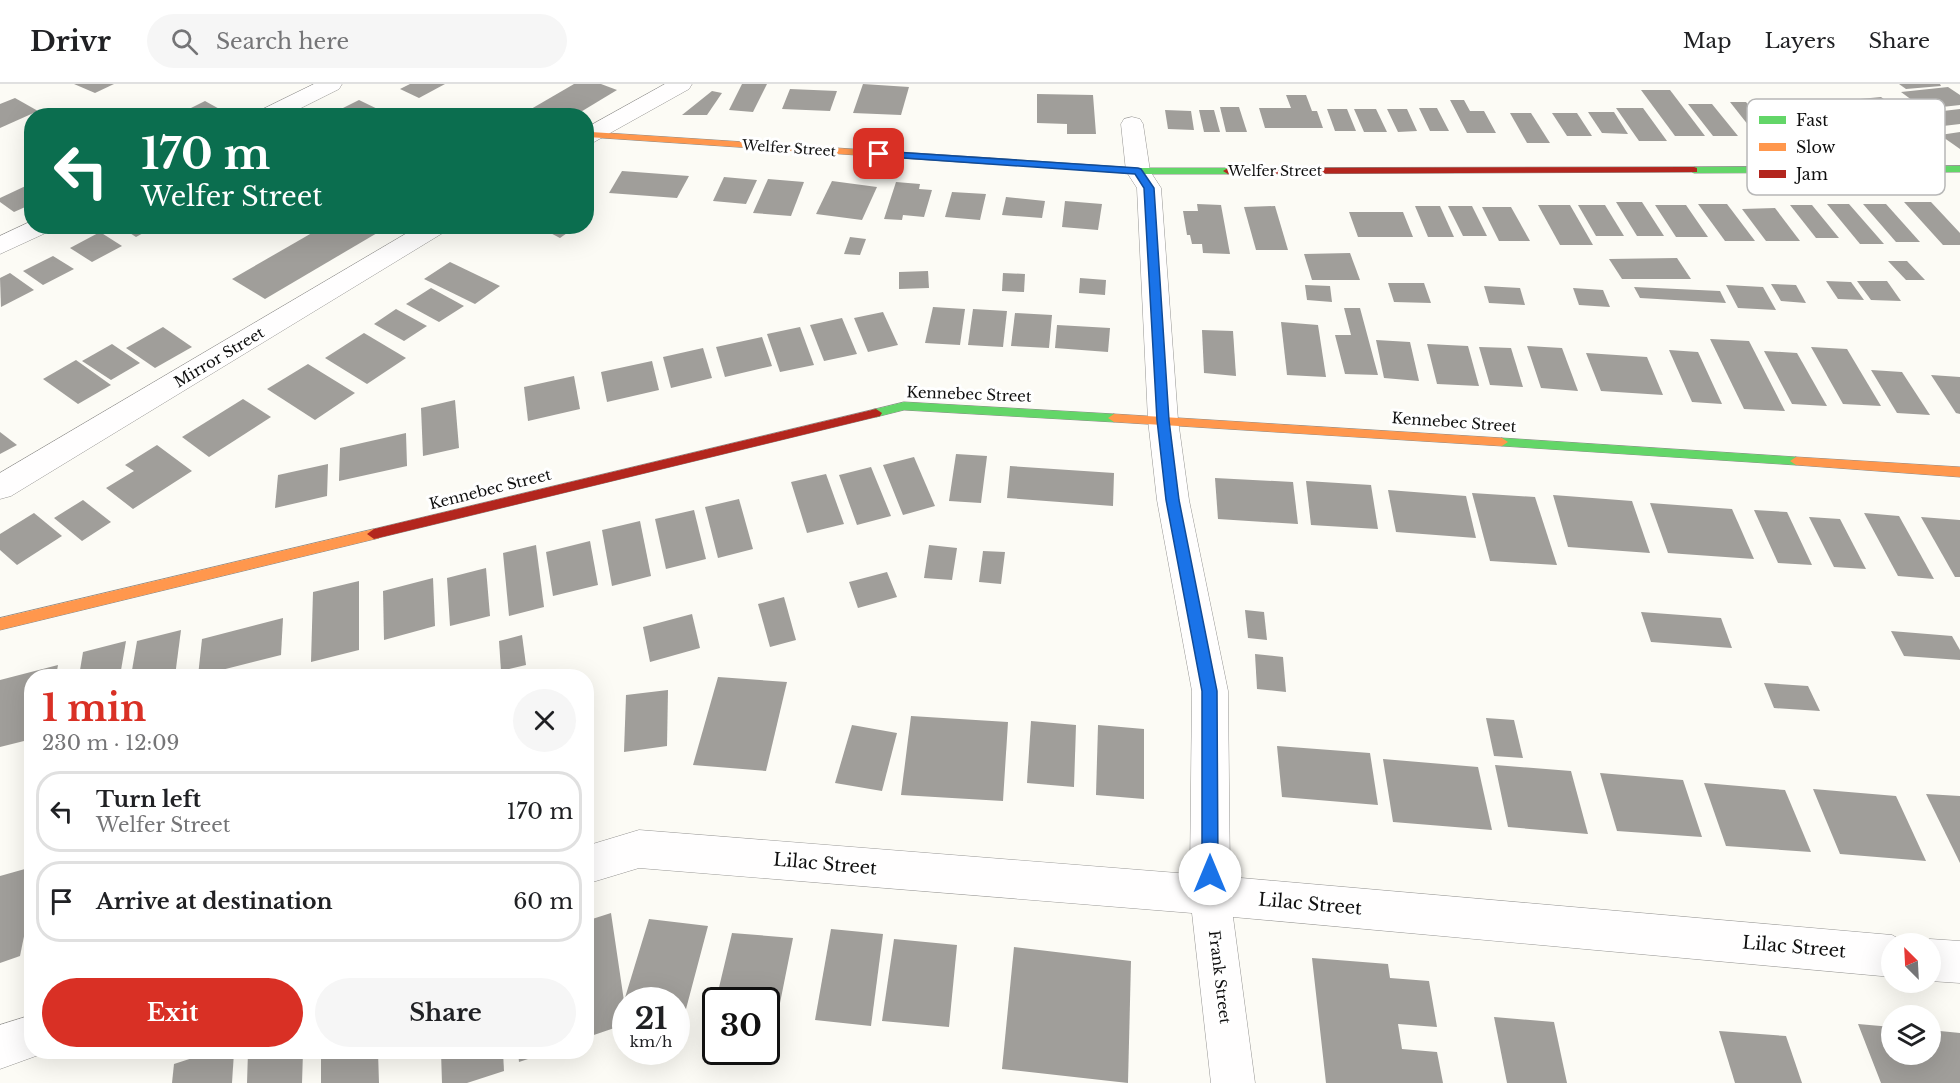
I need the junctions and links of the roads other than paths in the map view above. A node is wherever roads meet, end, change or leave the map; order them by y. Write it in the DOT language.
graph roads {
  1 [pos="332,84"];
  2 [pos="681,84"];
  3 [pos="283,108"];
  4 [pos="1132,124"];
  5 [pos="594,133"];
  6 [pos="594,136"];
  7 [pos="1945,169"];
  8 [pos="1960,169"];
  9 [pos="1747,170"];
  10 [pos="1138,171"];
  11 [pos="25,234"];
  12 [pos="424,234"];
  13 [pos="0,246"];
  14 [pos="1163,420"];
  15 [pos="1960,472"];
  16 [pos="0,488"];
  17 [pos="0,624"];
  18 [pos="594,863"];
  19 [pos="1210,895"];
  20 [pos="1881,955"];
  21 [pos="1941,961"];
  22 [pos="1960,962"];
  23 [pos="24,1040"];
  24 [pos="0,1047"];
  25 [pos="1233,1083"];
  1 -- 3 [label="street"];
  2 -- 5 [label="street"];
  4 -- 10 [label="street, Frank Street"];
  6 -- 10 [label="street, Welfer Street"];
  7 -- 8 [label="street, Welfer Street"];
  9 -- 10 [label="street, Welfer Street"];
  10 -- 14 [label="street, Frank Street"];
  11 -- 13 [label="street"];
  12 -- 16 [label="street, Mirror Street"];
  14 -- 15 [label="street, Kennebec Street"];
  14 -- 17 [label="street, Kennebec Street"];
  14 -- 19 [label="street, Frank Street"];
  18 -- 19 [label="street, Lilac Street"];
  19 -- 20 [label="street, Lilac Street"];
  19 -- 25 [label="street, Frank Street"];
  21 -- 22 [label="street"];
  23 -- 24 [label="street"];
}
